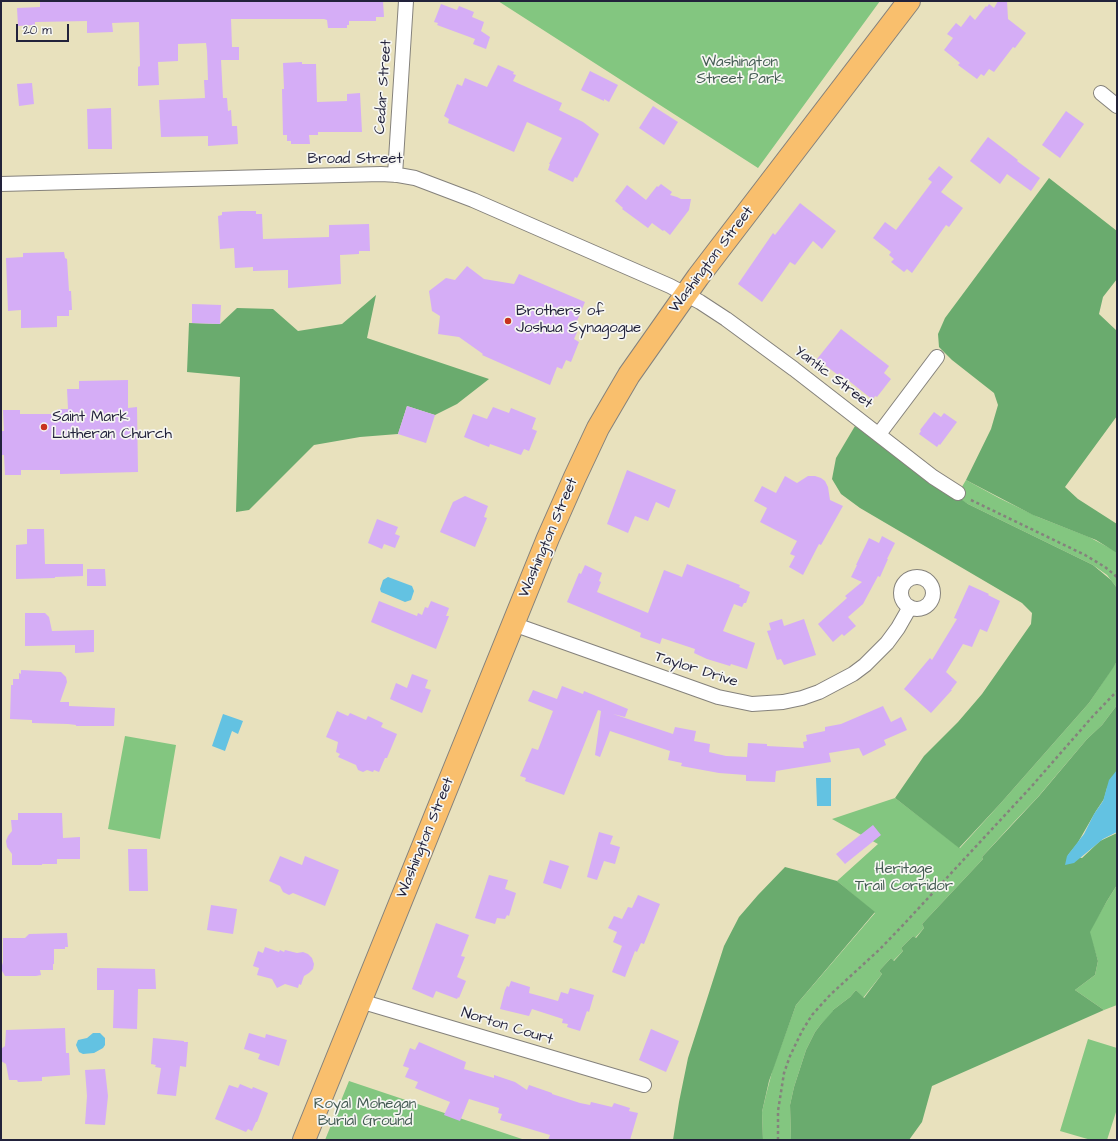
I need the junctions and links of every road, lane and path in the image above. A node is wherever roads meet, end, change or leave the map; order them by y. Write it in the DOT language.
graph roads {
  1 [pos="406,1"];
  2 [pos="909,1"];
  3 [pos="1101,93"];
  4 [pos="1117,106"];
  5 [pos="395,175"];
  6 [pos="1,184"];
  7 [pos="685,294"];
  8 [pos="937,357"];
  9 [pos="879,434"];
  10 [pos="958,493"];
  11 [pos="1117,577"];
  12 [pos="910,607"];
  13 [pos="513,624"];
  14 [pos="1117,691"];
  15 [pos="360,1001"];
  16 [pos="644,1085"];
  17 [pos="304,1140"];
  18 [pos="778,1140"];
  1 -- 5 [label="street, Cedar Street"];
  2 -- 7 [label="highway, Washington Street"];
  3 -- 4 [label="street"];
  5 -- 6 [label="street, Broad Street"];
  5 -- 7 [label="street, Broad Street"];
  7 -- 9 [label="street, Yantic Street"];
  7 -- 13 [label="highway, Washington Street"];
  8 -- 9 [label="street"];
  9 -- 10 [label="street, Yantic Street"];
  10 -- 11 [label="path"];
  12 -- 13 [label="street, Taylor Drive"];
  13 -- 15 [label="highway, Washington Street"];
  14 -- 18 [label="path"];
  15 -- 16 [label="street, Norton Court"];
  15 -- 17 [label="highway, Washington Street"];
}
